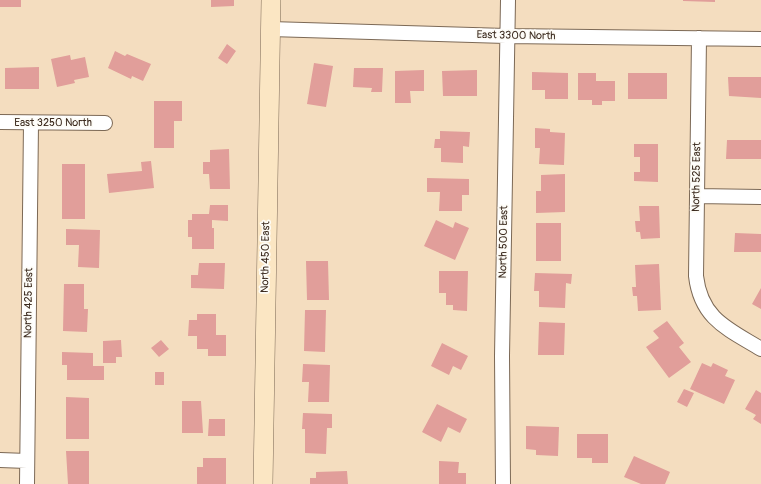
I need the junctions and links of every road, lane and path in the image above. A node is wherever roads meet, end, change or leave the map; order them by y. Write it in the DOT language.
graph roads {
  1 [pos="271,0"];
  2 [pos="508,0"];
  3 [pos="270,29"];
  4 [pos="506,36"];
  5 [pos="699,38"];
  6 [pos="761,39"];
  7 [pos="0,122"];
  8 [pos="31,123"];
  9 [pos="105,123"];
  10 [pos="697,196"];
  11 [pos="761,197"];
  12 [pos="761,349"];
  13 [pos="0,460"];
  14 [pos="27,461"];
  15 [pos="27,484"];
  16 [pos="263,484"];
  17 [pos="503,484"];
  1 -- 3 [label="street, North 450 East"];
  2 -- 4 [label="street, North 500 East"];
  3 -- 4 [label="street, East 3300 North"];
  3 -- 16 [label="street, North 450 East"];
  4 -- 5 [label="street, East 3300 North"];
  4 -- 17 [label="street, North 500 East"];
  5 -- 6 [label="street, East 3300 North"];
  5 -- 10 [label="street, North 525 East"];
  7 -- 8 [label="street, East 3250 North"];
  8 -- 9 [label="street, East 3250 North"];
  8 -- 14 [label="street, North 425 East"];
  10 -- 11 [label="street"];
  10 -- 12 [label="street, North 525 East"];
  13 -- 14 [label="street"];
  14 -- 15 [label="street, North 425 East"];
}
